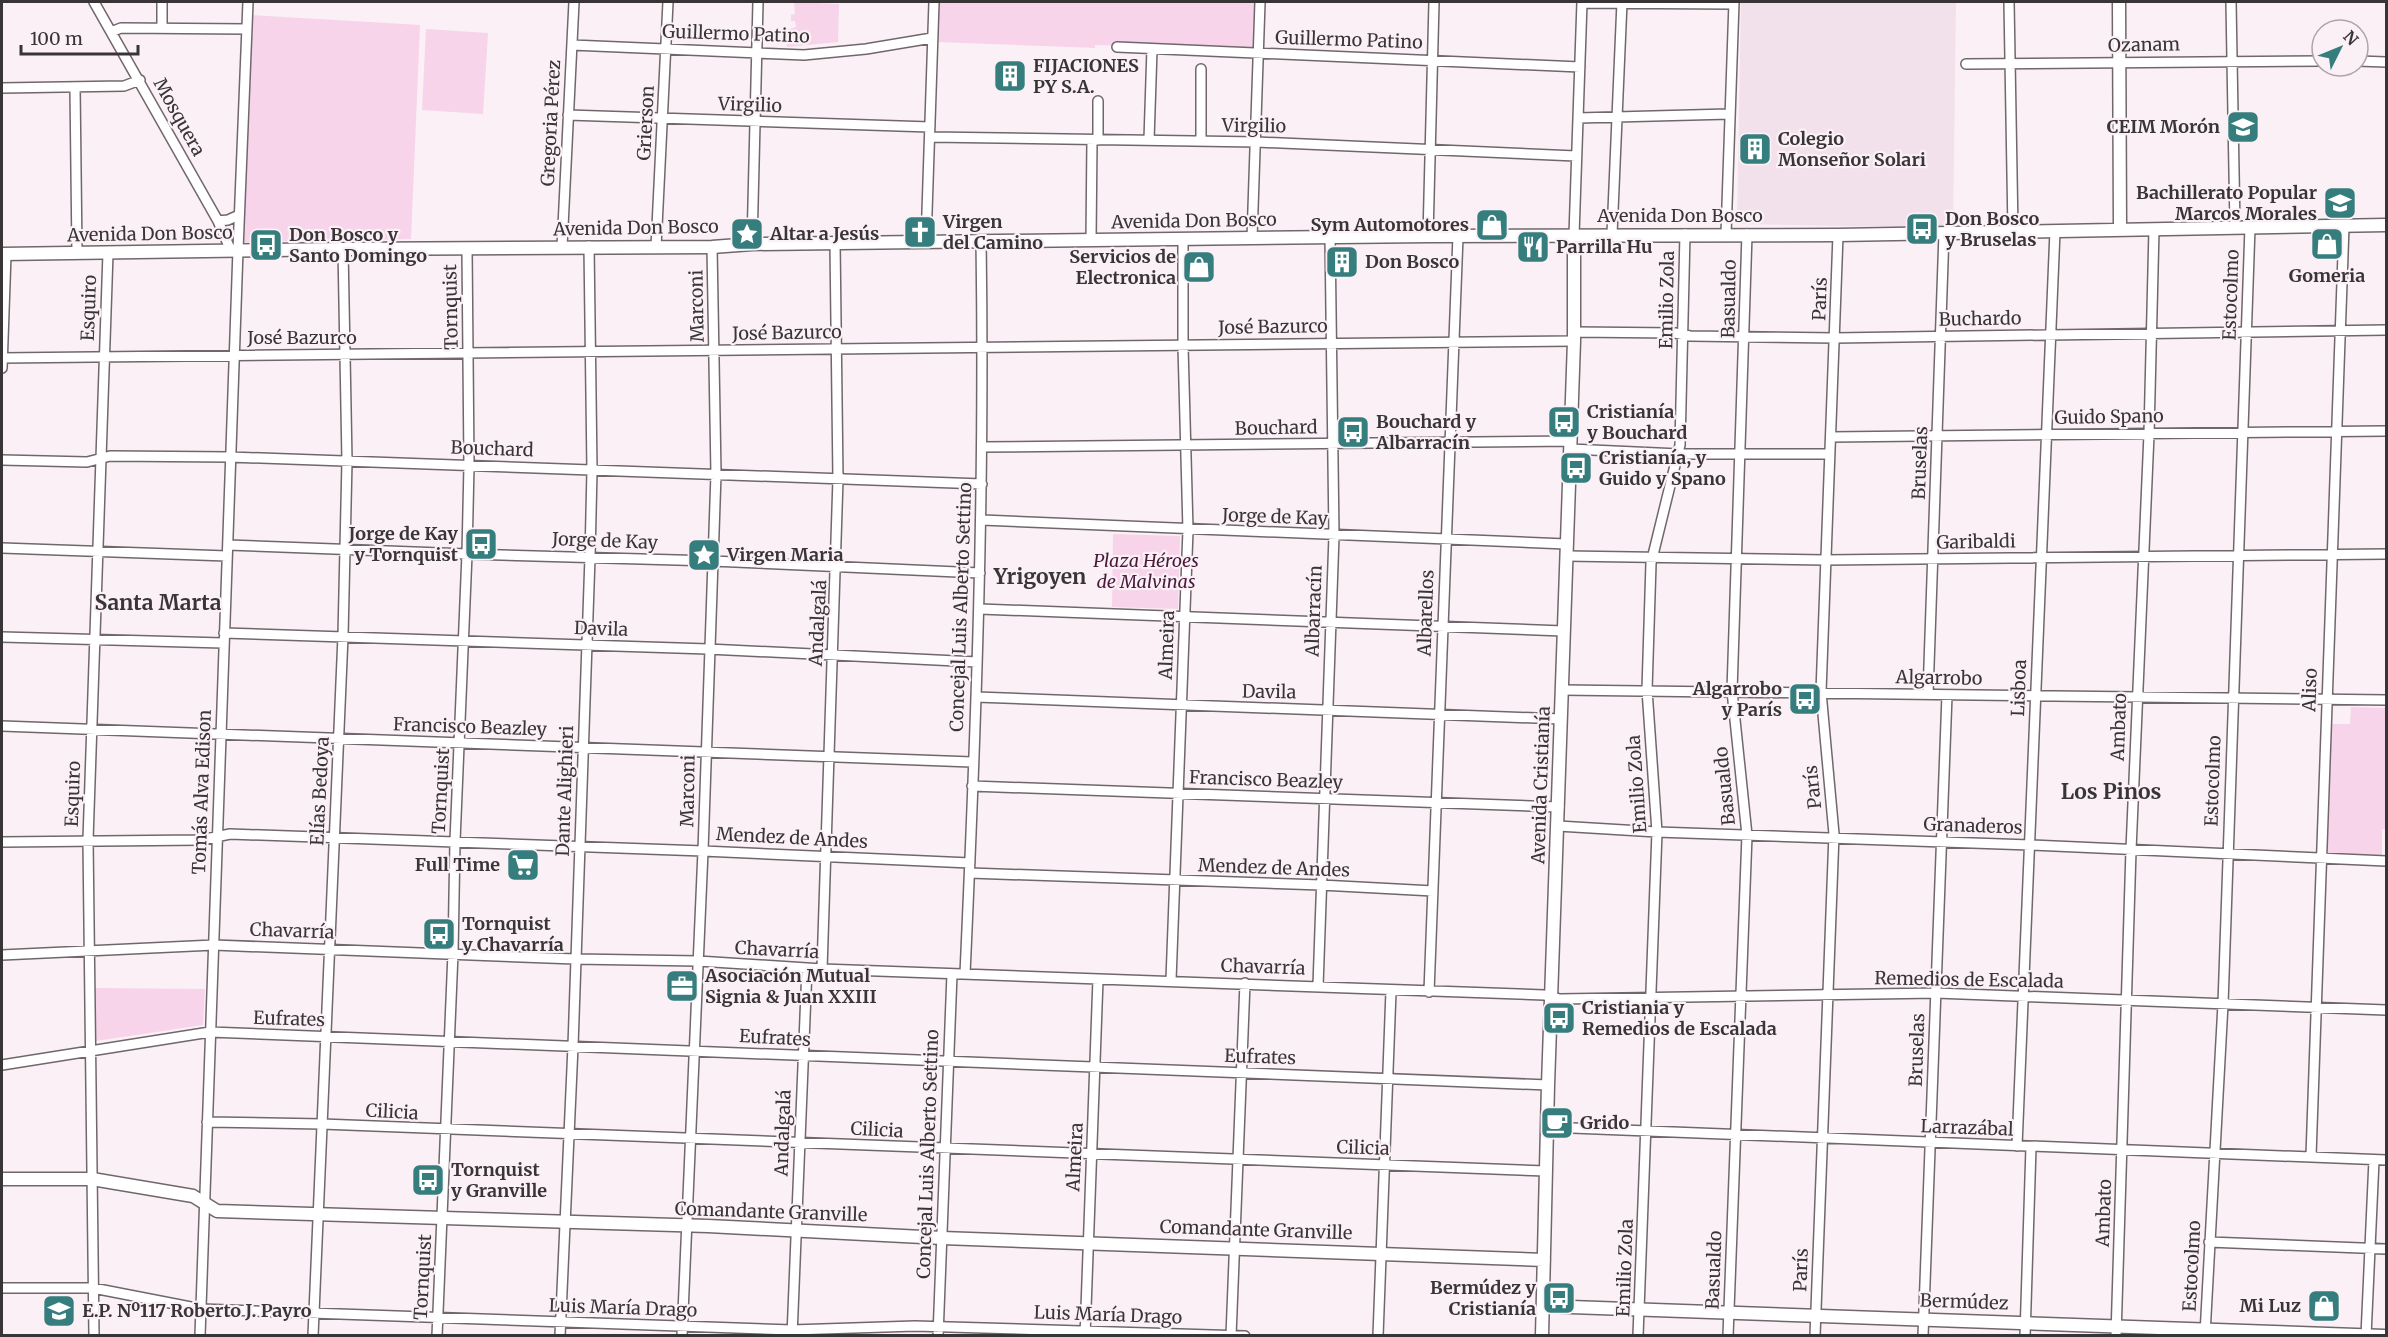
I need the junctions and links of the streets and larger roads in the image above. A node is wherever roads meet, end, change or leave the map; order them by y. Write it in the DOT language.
graph roads {
  1 [pos="94,2"];
  2 [pos="162,2"];
  3 [pos="248,2"];
  4 [pos="574,2"];
  5 [pos="668,2"];
  6 [pos="758,2"];
  7 [pos="934,2"];
  8 [pos="1260,2"];
  9 [pos="1434,2"];
  10 [pos="1582,2"];
  11 [pos="1622,2"];
  12 [pos="2009,2"];
  13 [pos="2119,2"];
  14 [pos="2231,2"];
  15 [pos="1734,3"];
  16 [pos="162,28"];
  17 [pos="246,29"];
  18 [pos="111,32"];
  19 [pos="932,38"];
  20 [pos="572,45"];
  21 [pos="1117,47"];
  22 [pos="666,48"];
  23 [pos="1152,48"];
  24 [pos="1260,53"];
  25 [pos="756,54"];
  26 [pos="1432,60"];
  27 [pos="2232,60"];
  28 [pos="2310,61"];
  29 [pos="2370,61"];
  30 [pos="2010,62"];
  31 [pos="2386,62"];
  32 [pos="2120,63"];
  33 [pos="1966,64"];
  34 [pos="1580,67"];
  35 [pos="1201,69"];
  36 [pos="140,80"];
  37 [pos="75,87"];
  38 [pos="2,88"];
  39 [pos="1098,101"];
  40 [pos="1729,114"];
  41 [pos="568,115"];
  42 [pos="662,117"];
  43 [pos="1615,117"];
  44 [pos="1578,118"];
  45 [pos="753,122"];
  46 [pos="930,132"];
  47 [pos="1095,140"];
  48 [pos="1149,140"];
  49 [pos="1201,141"];
  50 [pos="1257,142"];
  51 [pos="1431,148"];
  52 [pos="1576,156"];
  53 [pos="239,215"];
  54 [pos="218,221"];
  55 [pos="2386,225"];
  56 [pos="2344,226"];
  57 [pos="2250,227"];
  58 [pos="2235,228"];
  59 [pos="2120,229"];
  60 [pos="2154,229"];
  61 [pos="2013,231"];
  62 [pos="2055,231"];
  63 [pos="1944,233"];
  64 [pos="1612,234"];
  65 [pos="1685,234"];
  66 [pos="1726,234"];
  67 [pos="1747,234"];
  68 [pos="1574,235"];
  69 [pos="1838,235"];
  70 [pos="1428,236"];
  71 [pos="1458,236"];
  72 [pos="1330,237"];
  73 [pos="1252,238"];
  74 [pos="1183,239"];
  75 [pos="1091,240"];
  76 [pos="926,242"];
  77 [pos="981,242"];
  78 [pos="835,243"];
  79 [pos="752,244"];
  80 [pos="589,246"];
  81 [pos="562,247"];
  82 [pos="656,247"];
  83 [pos="712,247"];
  84 [pos="343,249"];
  85 [pos="467,249"];
  86 [pos="234,250"];
  87 [pos="77,253"];
  88 [pos="108,253"];
  89 [pos="4,254"];
  90 [pos="2386,330"];
  91 [pos="2341,331"];
  92 [pos="2150,333"];
  93 [pos="2246,333"];
  94 [pos="1683,334"];
  95 [pos="2049,334"];
  96 [pos="1574,336"];
  97 [pos="1744,337"];
  98 [pos="1941,337"];
  99 [pos="1835,338"];
  100 [pos="1332,342"];
  101 [pos="1452,342"];
  102 [pos="1183,346"];
  103 [pos="835,348"];
  104 [pos="982,348"];
  105 [pos="714,351"];
  106 [pos="591,352"];
  107 [pos="468,353"];
  108 [pos="345,354"];
  109 [pos="234,355"];
  110 [pos="104,356"];
  111 [pos="2,357"];
  112 [pos="2,368"];
  113 [pos="2338,431"];
  114 [pos="2386,431"];
  115 [pos="2242,433"];
  116 [pos="2149,434"];
  117 [pos="2046,435"];
  118 [pos="1938,436"];
  119 [pos="1831,438"];
  120 [pos="1449,442"];
  121 [pos="1334,444"];
  122 [pos="1570,445"];
  123 [pos="1185,446"];
  124 [pos="982,447"];
  125 [pos="1739,453"];
  126 [pos="1829,453"];
  127 [pos="1679,454"];
  128 [pos="230,457"];
  129 [pos="101,458"];
  130 [pos="2,460"];
  131 [pos="347,461"];
  132 [pos="469,465"];
  133 [pos="592,470"];
  134 [pos="716,474"];
  135 [pos="838,479"];
  136 [pos="982,484"];
  137 [pos="981,520"];
  138 [pos="1188,530"];
  139 [pos="1334,536"];
  140 [pos="1445,539"];
  141 [pos="228,544"];
  142 [pos="2,548"];
  143 [pos="345,548"];
  144 [pos="1566,550"];
  145 [pos="98,551"];
  146 [pos="467,554"];
  147 [pos="2386,554"];
  148 [pos="2238,555"];
  149 [pos="2332,555"];
  150 [pos="227,556"];
  151 [pos="2143,556"];
  152 [pos="590,557"];
  153 [pos="1651,557"];
  154 [pos="2041,558"];
  155 [pos="1736,559"];
  156 [pos="1933,559"];
  157 [pos="1825,560"];
  158 [pos="712,561"];
  159 [pos="837,568"];
  160 [pos="981,573"];
  161 [pos="980,609"];
  162 [pos="1185,617"];
  163 [pos="1330,623"];
  164 [pos="1441,626"];
  165 [pos="1563,631"];
  166 [pos="224,633"];
  167 [pos="343,636"];
  168 [pos="2,637"];
  169 [pos="94,639"];
  170 [pos="464,641"];
  171 [pos="223,643"];
  172 [pos="587,645"];
  173 [pos="708,649"];
  174 [pos="832,656"];
  175 [pos="977,662"];
  176 [pos="1562,690"];
  177 [pos="1647,690"];
  178 [pos="1732,691"];
  179 [pos="1821,692"];
  180 [pos="1928,694"];
  181 [pos="1947,695"];
  182 [pos="2035,696"];
  183 [pos="2137,696"];
  184 [pos="976,697"];
  185 [pos="2233,698"];
  186 [pos="2326,699"];
  187 [pos="2386,700"];
  188 [pos="1181,706"];
  189 [pos="1326,710"];
  190 [pos="1439,715"];
  191 [pos="1561,719"];
  192 [pos="2,726"];
  193 [pos="91,729"];
  194 [pos="221,734"];
  195 [pos="339,739"];
  196 [pos="460,743"];
  197 [pos="582,748"];
  198 [pos="705,751"];
  199 [pos="830,756"];
  200 [pos="972,762"];
  201 [pos="972,786"];
  202 [pos="1178,793"];
  203 [pos="1324,798"];
  204 [pos="1435,801"];
  205 [pos="1559,807"];
  206 [pos="1558,826"];
  207 [pos="1658,832"];
  208 [pos="1747,835"];
  209 [pos="217,836"];
  210 [pos="334,838"];
  211 [pos="1834,838"];
  212 [pos="88,840"];
  213 [pos="455,841"];
  214 [pos="2,842"];
  215 [pos="1942,842"];
  216 [pos="2030,845"];
  217 [pos="580,846"];
  218 [pos="2131,850"];
  219 [pos="703,851"];
  220 [pos="2227,855"];
  221 [pos="826,856"];
  222 [pos="2322,858"];
  223 [pos="2386,861"];
  224 [pos="970,863"];
  225 [pos="970,873"];
  226 [pos="1173,881"];
  227 [pos="1321,885"];
  228 [pos="1433,891"];
  229 [pos="214,945"];
  230 [pos="330,949"];
  231 [pos="90,951"];
  232 [pos="453,953"];
  233 [pos="2,955"];
  234 [pos="575,959"];
  235 [pos="698,962"];
  236 [pos="807,968"];
  237 [pos="822,969"];
  238 [pos="952,974"];
  239 [pos="965,974"];
  240 [pos="1098,979"];
  241 [pos="1171,980"];
  242 [pos="1245,983"];
  243 [pos="1317,986"];
  244 [pos="1391,991"];
  245 [pos="1429,992"];
  246 [pos="1936,993"];
  247 [pos="1829,995"];
  248 [pos="1741,996"];
  249 [pos="2023,996"];
  250 [pos="1551,997"];
  251 [pos="1652,997"];
  252 [pos="2126,1000"];
  253 [pos="2223,1004"];
  254 [pos="2316,1007"];
  255 [pos="2386,1010"];
  256 [pos="210,1032"];
  257 [pos="326,1037"];
  258 [pos="449,1042"];
  259 [pos="573,1046"];
  260 [pos="693,1050"];
  261 [pos="91,1051"];
  262 [pos="803,1056"];
  263 [pos="947,1062"];
  264 [pos="2,1065"];
  265 [pos="1095,1067"];
  266 [pos="1242,1074"];
  267 [pos="1388,1077"];
  268 [pos="1548,1085"];
  269 [pos="207,1122"];
  270 [pos="322,1125"];
  271 [pos="1547,1127"];
  272 [pos="445,1131"];
  273 [pos="1647,1132"];
  274 [pos="569,1134"];
  275 [pos="1735,1134"];
  276 [pos="690,1138"];
  277 [pos="1822,1139"];
  278 [pos="799,1142"];
  279 [pos="1929,1143"];
  280 [pos="2017,1146"];
  281 [pos="2031,1147"];
  282 [pos="945,1150"];
  283 [pos="2122,1150"];
  284 [pos="2214,1153"];
  285 [pos="1092,1154"];
  286 [pos="2310,1156"];
  287 [pos="1238,1160"];
  288 [pos="2374,1160"];
  289 [pos="2386,1160"];
  290 [pos="1384,1165"];
  291 [pos="1546,1171"];
  292 [pos="2,1179"];
  293 [pos="92,1179"];
  294 [pos="205,1204"];
  295 [pos="317,1213"];
  296 [pos="442,1217"];
  297 [pos="565,1222"];
  298 [pos="686,1226"];
  299 [pos="795,1230"];
  300 [pos="942,1238"];
  301 [pos="1087,1242"];
  302 [pos="2209,1242"];
  303 [pos="1235,1248"];
  304 [pos="2370,1248"];
  305 [pos="2386,1249"];
  306 [pos="1381,1252"];
  307 [pos="1544,1260"];
  308 [pos="2,1288"];
  309 [pos="93,1288"];
  310 [pos="1543,1306"];
  311 [pos="201,1309"];
  312 [pos="1639,1309"];
  313 [pos="314,1312"];
  314 [pos="1729,1312"];
  315 [pos="1816,1315"];
  316 [pos="438,1317"];
  317 [pos="1924,1318"];
  318 [pos="560,1322"];
  319 [pos="2026,1322"];
  320 [pos="2116,1330"];
  321 [pos="682,1331"];
  322 [pos="938,1331"];
  323 [pos="792,1333"];
  324 [pos="1085,1333"];
  325 [pos="2205,1333"];
  326 [pos="94,1335"];
  327 [pos="200,1335"];
  328 [pos="313,1335"];
  329 [pos="437,1335"];
  330 [pos="560,1335"];
  331 [pos="1231,1335"];
  332 [pos="1245,1335"];
  333 [pos="1378,1335"];
  334 [pos="1542,1335"];
  335 [pos="1638,1335"];
  336 [pos="1728,1335"];
  337 [pos="1815,1335"];
  338 [pos="1923,1335"];
  339 [pos="2025,1335"];
  340 [pos="2366,1335"];
  341 [pos="2384,1335"];
  1 -- 18 [label="street, Mosquera"];
  2 -- 16 [label="street"];
  3 -- 17 [label="street, Tomás Alva Edison"];
  4 -- 20 [label="street, Gregoria Pérez"];
  5 -- 22 [label="street, Grierson"];
  6 -- 25 [label="street"];
  7 -- 19 [label="street"];
  8 -- 24 [label="street"];
  9 -- 26 [label="street"];
  10 -- 11 [label="street"];
  10 -- 34 [label="street"];
  11 -- 15 [label="street"];
  11 -- 43 [label="street"];
  12 -- 30 [label="street"];
  13 -- 32 [label="street"];
  14 -- 27 [label="street"];
  15 -- 40 [label="street"];
  16 -- 17 [label="street"];
  16 -- 18 [label="street"];
  17 -- 53 [label="street, Tomás Alva Edison"];
  18 -- 36 [label="street, Mosquera"];
  19 -- 25 [label="street, Guillermo Patino"];
  19 -- 46 [label="street"];
  20 -- 22 [label="street, Guillermo Patino"];
  20 -- 41 [label="street, Gregoria Pérez"];
  21 -- 23 [label="street, Guillermo Patino"];
  22 -- 25 [label="street, Guillermo Patino"];
  22 -- 42 [label="street, Grierson"];
  23 -- 24 [label="street, Guillermo Patino"];
  23 -- 48 [label="street"];
  24 -- 26 [label="street, Guillermo Patino"];
  24 -- 50 [label="street"];
  25 -- 45 [label="street"];
  26 -- 34 [label="street, Guillermo Patino"];
  26 -- 51 [label="street"];
  27 -- 28 [label="street, Ozanam"];
  27 -- 32 [label="street, Ozanam"];
  27 -- 58 [label="street"];
  29 -- 31 [label="street"];
  30 -- 32 [label="street, Ozanam"];
  30 -- 33 [label="street, Ozanam"];
  30 -- 61 [label="street"];
  32 -- 59 [label="street"];
  34 -- 44 [label="street"];
  35 -- 49 [label="street"];
  36 -- 37 [label="street"];
  36 -- 54 [label="street, Mosquera"];
  37 -- 38 [label="street"];
  37 -- 87 [label="street"];
  39 -- 47 [label="street"];
  40 -- 43 [label="street"];
  40 -- 66 [label="street"];
  41 -- 42 [label="street, Virgilio"];
  41 -- 81 [label="street, Gregoria Pérez"];
  42 -- 45 [label="street, Virgilio"];
  42 -- 82 [label="street, Grierson"];
  43 -- 44 [label="street"];
  43 -- 64 [label="street"];
  44 -- 52 [label="street"];
  45 -- 46 [label="street, Virgilio"];
  45 -- 79 [label="street"];
  46 -- 47 [label="street, Virgilio"];
  46 -- 76 [label="street"];
  47 -- 48 [label="street, Virgilio"];
  47 -- 75 [label="street"];
  48 -- 49 [label="street, Virgilio"];
  49 -- 50 [label="street, Virgilio"];
  50 -- 51 [label="street, Virgilio"];
  50 -- 73 [label="street"];
  51 -- 52 [label="street, Virgilio"];
  51 -- 70 [label="street"];
  52 -- 68 [label="street"];
  53 -- 54 [label="street"];
  53 -- 86 [label="street, Tomás Alva Edison"];
  54 -- 86 [label="street, Mosquera"];
  55 -- 56 [label="street, Avenida Don Bosco"];
  56 -- 57 [label="street, Avenida Don Bosco"];
  56 -- 91 [label="street, Aliso"];
  57 -- 58 [label="street, Avenida Don Bosco"];
  57 -- 93 [label="street, Estocolmo"];
  58 -- 60 [label="street, Avenida Don Bosco"];
  59 -- 60 [label="street, Avenida Don Bosco"];
  59 -- 62 [label="street, Avenida Don Bosco"];
  60 -- 92 [label="street, Ambato"];
  61 -- 62 [label="street, Avenida Don Bosco"];
  61 -- 63 [label="street, Avenida Don Bosco"];
  62 -- 95 [label="street, Lisboa"];
  63 -- 69 [label="street, Avenida Don Bosco"];
  63 -- 98 [label="street, Bruselas"];
  64 -- 65 [label="street, Avenida Don Bosco"];
  64 -- 68 [label="street, Avenida Don Bosco"];
  65 -- 66 [label="street, Avenida Don Bosco"];
  65 -- 94 [label="street, Emilio Zola"];
  66 -- 67 [label="street, Avenida Don Bosco"];
  67 -- 69 [label="street, Avenida Don Bosco"];
  67 -- 97 [label="street, Basualdo"];
  68 -- 71 [label="street, Avenida Don Bosco"];
  68 -- 96 [label="street, Avenida Cristianía"];
  69 -- 99 [label="street, París"];
  70 -- 71 [label="street, Avenida Don Bosco"];
  70 -- 72 [label="street, Avenida Don Bosco"];
  71 -- 101 [label="street, Albarellos"];
  72 -- 73 [label="street, Avenida Don Bosco"];
  72 -- 100 [label="street, Albarracín"];
  73 -- 74 [label="street, Avenida Don Bosco"];
  74 -- 75 [label="street, Avenida Don Bosco"];
  74 -- 102 [label="street, Almeira"];
  75 -- 77 [label="street, Avenida Don Bosco"];
  76 -- 77 [label="street, Avenida Don Bosco"];
  76 -- 78 [label="street, Avenida Don Bosco"];
  77 -- 104 [label="street, Concejal Luis Alberto Settino"];
  78 -- 79 [label="street, Avenida Don Bosco"];
  78 -- 103 [label="street, Andalgalá"];
  79 -- 83 [label="street, Avenida Don Bosco"];
  80 -- 81 [label="street, Avenida Don Bosco"];
  80 -- 82 [label="street, Avenida Don Bosco"];
  80 -- 106 [label="street, Dante Alighieri"];
  81 -- 85 [label="street, Avenida Don Bosco"];
  82 -- 83 [label="street, Avenida Don Bosco"];
  83 -- 105 [label="street, Marconi"];
  84 -- 85 [label="street, Avenida Don Bosco"];
  84 -- 86 [label="street, Avenida Don Bosco"];
  84 -- 108 [label="street, Elías Bedoya"];
  85 -- 107 [label="street, Tornquist"];
  86 -- 88 [label="street, Avenida Don Bosco"];
  86 -- 109 [label="street, Tomás Alva Edison"];
  87 -- 88 [label="street, Avenida Don Bosco"];
  87 -- 89 [label="street, Avenida Don Bosco"];
  88 -- 110 [label="street, Esquiro"];
  89 -- 111 [label="street"];
  90 -- 91 [label="street, Buchardo"];
  91 -- 93 [label="street, Buchardo"];
  91 -- 113 [label="street, Aliso"];
  92 -- 93 [label="street, Buchardo"];
  92 -- 95 [label="street, Buchardo"];
  92 -- 116 [label="street, Ambato"];
  93 -- 115 [label="street, Estocolmo"];
  94 -- 96 [label="street, Buchardo"];
  94 -- 97 [label="street, Buchardo"];
  94 -- 127 [label="street, Emilio Zola"];
  95 -- 98 [label="street, Buchardo"];
  95 -- 117 [label="street, Lisboa"];
  96 -- 101 [label="street, José Bazurco"];
  96 -- 122 [label="street, Avenida Cristianía"];
  97 -- 99 [label="street, Buchardo"];
  97 -- 125 [label="street, Basualdo"];
  98 -- 99 [label="street, Buchardo"];
  98 -- 118 [label="street, Bruselas"];
  99 -- 119 [label="street, París"];
  100 -- 101 [label="street, José Bazurco"];
  100 -- 102 [label="street, José Bazurco"];
  100 -- 121 [label="street, Albarracín"];
  101 -- 120 [label="street, Albarellos"];
  102 -- 104 [label="street, José Bazurco"];
  102 -- 123 [label="street, Almeira"];
  103 -- 104 [label="street, José Bazurco"];
  103 -- 105 [label="street, José Bazurco"];
  103 -- 135 [label="street, Andalgalá"];
  104 -- 124 [label="street, Concejal Luis Alberto Settino"];
  105 -- 106 [label="street, José Bazurco"];
  105 -- 134 [label="street, Marconi"];
  106 -- 107 [label="street, José Bazurco"];
  106 -- 133 [label="street, Dante Alighieri"];
  107 -- 108 [label="street, José Bazurco"];
  107 -- 132 [label="street, Tornquist"];
  108 -- 109 [label="street, José Bazurco"];
  108 -- 131 [label="street, Elías Bedoya"];
  109 -- 110 [label="street, José Bazurco"];
  109 -- 128 [label="street, Tomás Alva Edison"];
  110 -- 111 [label="street, José Bazurco"];
  110 -- 129 [label="street, Esquiro"];
  111 -- 112 [label="street"];
  113 -- 114 [label="street, Guido Spano"];
  113 -- 115 [label="street, Guido Spano"];
  113 -- 149 [label="street, Aliso"];
  115 -- 116 [label="street, Guido Spano"];
  115 -- 148 [label="street, Estocolmo"];
  116 -- 117 [label="street, Guido Spano"];
  116 -- 151 [label="street, Ambato"];
  117 -- 118 [label="street, Guido Spano"];
  117 -- 154 [label="street, Lisboa"];
  118 -- 119 [label="street, Guido Spano"];
  118 -- 156 [label="street, Bruselas"];
  119 -- 126 [label="street, París"];
  120 -- 121 [label="street, Bouchard"];
  120 -- 122 [label="street, Bouchard"];
  120 -- 140 [label="street, Albarellos"];
  121 -- 123 [label="street, Bouchard"];
  121 -- 139 [label="street, Albarracín"];
  122 -- 127 [label="street"];
  122 -- 144 [label="street, Avenida Cristianía"];
  123 -- 124 [label="street, Bouchard"];
  123 -- 138 [label="street, Almeira"];
  124 -- 136 [label="street, Concejal Luis Alberto Settino"];
  125 -- 126 [label="street"];
  125 -- 127 [label="street"];
  125 -- 155 [label="street, Basualdo"];
  126 -- 157 [label="street, París"];
  127 -- 153 [label="street, Emilio Zola"];
  128 -- 129 [label="street, Bouchard"];
  128 -- 131 [label="street, Bouchard"];
  128 -- 141 [label="street, Tomás Alva Edison"];
  129 -- 130 [label="street, Bouchard"];
  129 -- 145 [label="street, Esquiro"];
  131 -- 132 [label="street, Bouchard"];
  131 -- 143 [label="street, Elías Bedoya"];
  132 -- 133 [label="street, Bouchard"];
  132 -- 146 [label="street, Tornquist"];
  133 -- 134 [label="street, Bouchard"];
  133 -- 152 [label="street, Dante Alighieri"];
  134 -- 135 [label="street, Bouchard"];
  134 -- 158 [label="street, Marconi"];
  135 -- 136 [label="street, Bouchard"];
  135 -- 159 [label="street, Andalgalá"];
  136 -- 137 [label="street, Concejal Luis Alberto Settino"];
  137 -- 138 [label="street, Jorge de Kay"];
  137 -- 160 [label="street, Concejal Luis Alberto Settino"];
  138 -- 139 [label="street, Jorge de Kay"];
  138 -- 162 [label="street, Almeira"];
  139 -- 140 [label="street, Jorge de Kay"];
  139 -- 163 [label="street, Albarracín"];
  140 -- 144 [label="street, Jorge de Kay"];
  140 -- 164 [label="street, Albarellos"];
  141 -- 143 [label="street, Jorge de Kay"];
  141 -- 150 [label="street, Tomás Alva Edison"];
  142 -- 145 [label="street"];
  143 -- 146 [label="street, Jorge de Kay"];
  143 -- 167 [label="street, Elías Bedoya"];
  144 -- 153 [label="street, Garibaldi"];
  144 -- 165 [label="street, Avenida Cristianía"];
  145 -- 150 [label="street"];
  145 -- 169 [label="street, Esquiro"];
  146 -- 152 [label="street, Jorge de Kay"];
  146 -- 170 [label="street, Tornquist"];
  147 -- 149 [label="street, Garibaldi"];
  148 -- 149 [label="street, Garibaldi"];
  148 -- 151 [label="street, Garibaldi"];
  148 -- 185 [label="street, Estocolmo"];
  149 -- 186 [label="street, Aliso"];
  150 -- 166 [label="street, Tomás Alva Edison"];
  151 -- 154 [label="street, Garibaldi"];
  151 -- 183 [label="street, Ambato"];
  152 -- 158 [label="street, Jorge de Kay"];
  152 -- 172 [label="street, Dante Alighieri"];
  153 -- 155 [label="street, Garibaldi"];
  153 -- 177 [label="street, Emilio Zola"];
  154 -- 156 [label="street, Garibaldi"];
  154 -- 182 [label="street, Lisboa"];
  155 -- 157 [label="street, Garibaldi"];
  155 -- 178 [label="street, Basualdo"];
  156 -- 157 [label="street, Garibaldi"];
  156 -- 180 [label="street, Bruselas"];
  157 -- 179 [label="street, París"];
  158 -- 159 [label="street, Jorge de Kay"];
  158 -- 173 [label="street, Marconi"];
  159 -- 160 [label="street, Jorge de Kay"];
  159 -- 174 [label="street, Andalgalá"];
  160 -- 161 [label="street, Concejal Luis Alberto Settino"];
  161 -- 162 [label="street"];
  161 -- 175 [label="street, Concejal Luis Alberto Settino"];
  162 -- 163 [label="street"];
  162 -- 188 [label="street, Almeira"];
  163 -- 164 [label="street"];
  163 -- 189 [label="street, Albarracín"];
  164 -- 165 [label="street"];
  164 -- 190 [label="street, Albarellos"];
  165 -- 176 [label="street, Avenida Cristianía"];
  166 -- 167 [label="street, Davila"];
  166 -- 171 [label="street, Tomás Alva Edison"];
  167 -- 170 [label="street, Davila"];
  167 -- 195 [label="street, Elías Bedoya"];
  168 -- 169 [label="street"];
  169 -- 171 [label="street"];
  169 -- 193 [label="street, Esquiro"];
  170 -- 172 [label="street, Davila"];
  170 -- 196 [label="street, Tornquist"];
  171 -- 194 [label="street, Tomás Alva Edison"];
  172 -- 173 [label="street, Davila"];
  172 -- 197 [label="street, Dante Alighieri"];
  173 -- 174 [label="street, Davila"];
  173 -- 198 [label="street, Marconi"];
  174 -- 175 [label="street, Davila"];
  174 -- 199 [label="street, Andalgalá"];
  175 -- 184 [label="street, Concejal Luis Alberto Settino"];
  176 -- 177 [label="street, Algarrobo"];
  176 -- 191 [label="street, Avenida Cristianía"];
  177 -- 178 [label="street, Algarrobo"];
  177 -- 207 [label="street, Emilio Zola"];
  178 -- 179 [label="street, Algarrobo"];
  178 -- 208 [label="street, Basualdo"];
  179 -- 180 [label="street, Algarrobo"];
  179 -- 211 [label="street, París"];
  180 -- 181 [label="street, Algarrobo"];
  181 -- 182 [label="street, Algarrobo"];
  181 -- 215 [label="street, Bruselas"];
  182 -- 183 [label="street, Algarrobo"];
  182 -- 216 [label="street, Lisboa"];
  183 -- 185 [label="street, Algarrobo"];
  183 -- 218 [label="street, Ambato"];
  184 -- 188 [label="street, Davila"];
  184 -- 200 [label="street, Concejal Luis Alberto Settino"];
  185 -- 186 [label="street, Algarrobo"];
  185 -- 220 [label="street, Estocolmo"];
  186 -- 187 [label="street, Algarrobo"];
  186 -- 222 [label="street, Aliso"];
  188 -- 189 [label="street, Davila"];
  188 -- 202 [label="street, Almeira"];
  189 -- 190 [label="street, Davila"];
  189 -- 203 [label="street, Albarracín"];
  190 -- 191 [label="street, Davila"];
  190 -- 204 [label="street, Albarellos"];
  191 -- 205 [label="street, Avenida Cristianía"];
  192 -- 193 [label="street, Francisco Beazley"];
  193 -- 194 [label="street, Francisco Beazley"];
  193 -- 212 [label="street, Esquiro"];
  194 -- 195 [label="street, Francisco Beazley"];
  194 -- 209 [label="street, Tomás Alva Edison"];
  195 -- 196 [label="street, Francisco Beazley"];
  195 -- 210 [label="street, Elías Bedoya"];
  196 -- 197 [label="street, Francisco Beazley"];
  196 -- 213 [label="street, Tornquist"];
  197 -- 198 [label="street, Francisco Beazley"];
  197 -- 217 [label="street, Dante Alighieri"];
  198 -- 199 [label="street, Francisco Beazley"];
  198 -- 219 [label="street, Marconi"];
  199 -- 200 [label="street, Francisco Beazley"];
  199 -- 221 [label="street, Andalgalá"];
  200 -- 201 [label="street, Concejal Luis Alberto Settino"];
  201 -- 202 [label="street, Francisco Beazley"];
  201 -- 224 [label="street, Concejal Luis Alberto Settino"];
  202 -- 203 [label="street, Francisco Beazley"];
  202 -- 226 [label="street, Almeira"];
  203 -- 204 [label="street, Francisco Beazley"];
  203 -- 227 [label="street, Albarracín"];
  204 -- 205 [label="street, Francisco Beazley"];
  204 -- 228 [label="street, Albarellos"];
  205 -- 206 [label="street, Avenida Cristianía"];
  206 -- 207 [label="street, Granaderos"];
  206 -- 250 [label="street, Avenida Cristianía"];
  207 -- 208 [label="street, Granaderos"];
  207 -- 251 [label="street, Emilio Zola"];
  208 -- 211 [label="street, Granaderos"];
  208 -- 248 [label="street, Basualdo"];
  209 -- 210 [label="street, Mendez de Andes"];
  209 -- 212 [label="street, Mendez de Andes"];
  209 -- 229 [label="street, Tomás Alva Edison"];
  210 -- 213 [label="street, Mendez de Andes"];
  210 -- 230 [label="street, Elías Bedoya"];
  211 -- 215 [label="street, Granaderos"];
  211 -- 247 [label="street, París"];
  212 -- 214 [label="street, Mendez de Andes"];
  212 -- 231 [label="street, Esquiro"];
  213 -- 217 [label="street, Mendez de Andes"];
  213 -- 232 [label="street, Tornquist"];
  215 -- 216 [label="street, Granaderos"];
  215 -- 246 [label="street, Bruselas"];
  216 -- 218 [label="street, Granaderos"];
  216 -- 249 [label="street, Lisboa"];
  217 -- 219 [label="street, Mendez de Andes"];
  217 -- 234 [label="street, Dante Alighieri"];
  218 -- 220 [label="street, Granaderos"];
  218 -- 252 [label="street, Ambato"];
  219 -- 221 [label="street, Mendez de Andes"];
  219 -- 235 [label="street, Marconi"];
  220 -- 222 [label="street, Granaderos"];
  220 -- 253 [label="street, Estocolmo"];
  221 -- 224 [label="street, Mendez de Andes"];
  221 -- 237 [label="street, Andalgalá"];
  222 -- 223 [label="street, Granaderos"];
  222 -- 254 [label="street, Aliso"];
  224 -- 225 [label="street, Concejal Luis Alberto Settino"];
  225 -- 226 [label="street, Mendez de Andes"];
  225 -- 239 [label="street, Concejal Luis Alberto Settino"];
  226 -- 227 [label="street, Mendez de Andes"];
  226 -- 241 [label="street, Almeira"];
  227 -- 228 [label="street, Mendez de Andes"];
  227 -- 243 [label="street, Albarracín"];
  228 -- 245 [label="street, Albarellos"];
  229 -- 230 [label="street, Chavarría"];
  229 -- 231 [label="street, Chavarría"];
  229 -- 256 [label="street, Tomás Alva Edison"];
  230 -- 232 [label="street, Chavarría"];
  230 -- 257 [label="street, Elías Bedoya"];
  231 -- 233 [label="street, Chavarría"];
  231 -- 261 [label="street, Esquiro"];
  232 -- 234 [label="street, Chavarría"];
  232 -- 258 [label="street, Tornquist"];
  234 -- 235 [label="street, Chavarría"];
  234 -- 259 [label="street, Dante Alighieri"];
  235 -- 236 [label="street, Chavarría"];
  235 -- 260 [label="street, Marconi"];
  236 -- 237 [label="street, Chavarría"];
  236 -- 262 [label="street, Andalgalá"];
  237 -- 238 [label="street, Chavarría"];
  238 -- 239 [label="street, Chavarría"];
  238 -- 263 [label="street, Concejal Luis Alberto Settino"];
  239 -- 240 [label="street, Chavarría"];
  240 -- 241 [label="street, Chavarría"];
  240 -- 265 [label="street, Almeira"];
  241 -- 242 [label="street, Chavarría"];
  242 -- 243 [label="street, Chavarría"];
  242 -- 266 [label="street"];
  243 -- 244 [label="street, Chavarría"];
  244 -- 245 [label="street, Chavarría"];
  244 -- 267 [label="street"];
  245 -- 250 [label="street, Chavarría"];
  246 -- 247 [label="street, Remedios de Escalada"];
  246 -- 249 [label="street, Remedios de Escalada"];
  246 -- 279 [label="street, Bruselas"];
  247 -- 248 [label="street, Remedios de Escalada"];
  247 -- 277 [label="street, París"];
  248 -- 251 [label="street, Remedios de Escalada"];
  248 -- 275 [label="street, Basualdo"];
  249 -- 252 [label="street, Remedios de Escalada"];
  249 -- 280 [label="street, Lisboa"];
  250 -- 251 [label="street, Remedios de Escalada"];
  250 -- 268 [label="street, Avenida Cristianía"];
  251 -- 273 [label="street, Emilio Zola"];
  252 -- 253 [label="street, Remedios de Escalada"];
  252 -- 283 [label="street, Ambato"];
  253 -- 254 [label="street, Remedios de Escalada"];
  253 -- 284 [label="street, Estocolmo"];
  254 -- 255 [label="street, Remedios de Escalada"];
  254 -- 286 [label="street, Aliso"];
  256 -- 257 [label="street, Eufrates"];
  256 -- 261 [label="street, Eufrates"];
  256 -- 269 [label="street, Tomás Alva Edison"];
  257 -- 258 [label="street, Eufrates"];
  257 -- 270 [label="street, Elías Bedoya"];
  258 -- 259 [label="street, Eufrates"];
  258 -- 272 [label="street, Tornquist"];
  259 -- 260 [label="street, Eufrates"];
  259 -- 274 [label="street, Dante Alighieri"];
  260 -- 262 [label="street, Eufrates"];
  260 -- 276 [label="street, Marconi"];
  261 -- 264 [label="street, Eufrates"];
  261 -- 293 [label="street, Esquiro"];
  262 -- 263 [label="street, Eufrates"];
  262 -- 278 [label="street, Andalgalá"];
  263 -- 265 [label="street, Eufrates"];
  263 -- 282 [label="street, Concejal Luis Alberto Settino"];
  265 -- 266 [label="street, Eufrates"];
  265 -- 285 [label="street, Almeira"];
  266 -- 267 [label="street, Eufrates"];
  266 -- 287 [label="street"];
  267 -- 268 [label="street, Eufrates"];
  267 -- 290 [label="street"];
  268 -- 271 [label="street, Avenida Cristianía"];
  269 -- 270 [label="street, Cilicia"];
  269 -- 294 [label="street, Tomás Alva Edison"];
  270 -- 272 [label="street, Cilicia"];
  270 -- 295 [label="street, Elías Bedoya"];
  271 -- 273 [label="street, Larrazábal"];
  271 -- 291 [label="street, Avenida Cristianía"];
  272 -- 274 [label="street, Cilicia"];
  272 -- 296 [label="street, Tornquist"];
  273 -- 275 [label="street, Larrazábal"];
  273 -- 312 [label="street, Emilio Zola"];
  274 -- 276 [label="street, Cilicia"];
  274 -- 297 [label="street, Dante Alighieri"];
  275 -- 277 [label="street, Larrazábal"];
  275 -- 314 [label="street, Basualdo"];
  276 -- 278 [label="street, Cilicia"];
  276 -- 298 [label="street, Marconi"];
  277 -- 279 [label="street, Larrazábal"];
  277 -- 315 [label="street, París"];
  278 -- 282 [label="street, Cilicia"];
  278 -- 299 [label="street, Andalgalá"];
  279 -- 280 [label="street, Larrazábal"];
  279 -- 317 [label="street, Bruselas"];
  280 -- 281 [label="street, Larrazábal"];
  281 -- 283 [label="street, Larrazábal"];
  281 -- 319 [label="street"];
  282 -- 285 [label="street, Cilicia"];
  282 -- 300 [label="street, Concejal Luis Alberto Settino"];
  283 -- 284 [label="street, Larrazábal"];
  283 -- 320 [label="street, Ambato"];
  284 -- 286 [label="street, Larrazábal"];
  284 -- 302 [label="street, Estocolmo"];
  285 -- 287 [label="street, Cilicia"];
  285 -- 301 [label="street, Almeira"];
  286 -- 288 [label="street, Larrazábal"];
  287 -- 290 [label="street, Cilicia"];
  287 -- 303 [label="street"];
  288 -- 289 [label="street, Larrazábal"];
  288 -- 304 [label="street"];
  290 -- 291 [label="street, Cilicia"];
  290 -- 306 [label="street"];
  291 -- 307 [label="street, Avenida Cristianía"];
  292 -- 293 [label="street, Comandante Granville"];
  293 -- 294 [label="street, Comandante Granville"];
  293 -- 309 [label="street, Esquiro"];
  294 -- 295 [label="street, Comandante Granville"];
  294 -- 311 [label="street, Tomás Alva Edison"];
  295 -- 296 [label="street, Comandante Granville"];
  295 -- 313 [label="street, Elías Bedoya"];
  296 -- 297 [label="street, Comandante Granville"];
  296 -- 316 [label="street, Tornquist"];
  297 -- 298 [label="street, Comandante Granville"];
  297 -- 318 [label="street, Dante Alighieri"];
  298 -- 299 [label="street, Comandante Granville"];
  298 -- 321 [label="street, Marconi"];
  299 -- 300 [label="street, Comandante Granville"];
  299 -- 323 [label="street, Andalgalá"];
  300 -- 301 [label="street, Comandante Granville"];
  300 -- 322 [label="street, Concejal Luis Alberto Settino"];
  301 -- 303 [label="street, Comandante Granville"];
  301 -- 324 [label="street, Almeira"];
  302 -- 304 [label="street"];
  302 -- 325 [label="street, Estocolmo"];
  303 -- 306 [label="street, Comandante Granville"];
  303 -- 331 [label="street"];
  304 -- 305 [label="street"];
  304 -- 340 [label="street"];
  306 -- 307 [label="street, Comandante Granville"];
  306 -- 333 [label="street"];
  307 -- 310 [label="street, Avenida Cristianía"];
  308 -- 309 [label="street, Luis María Drago"];
  309 -- 311 [label="street, Luis María Drago"];
  309 -- 326 [label="street, Esquiro"];
  310 -- 312 [label="street, Bermúdez"];
  310 -- 334 [label="street, Avenida Cristianía"];
  311 -- 313 [label="street, Luis María Drago"];
  311 -- 327 [label="street, Tomás Alva Edison"];
  312 -- 314 [label="street, Bermúdez"];
  312 -- 335 [label="street, Emilio Zola"];
  313 -- 316 [label="street, Luis María Drago"];
  313 -- 328 [label="street, Elías Bedoya"];
  314 -- 315 [label="street, Bermúdez"];
  314 -- 336 [label="street, Basualdo"];
  315 -- 317 [label="street, Bermúdez"];
  315 -- 337 [label="street, París"];
  316 -- 318 [label="street, Luis María Drago"];
  316 -- 329 [label="street, Tornquist"];
  317 -- 319 [label="street, Bermúdez"];
  317 -- 338 [label="street, Bruselas"];
  318 -- 321 [label="street, Luis María Drago"];
  318 -- 330 [label="street, Dante Alighieri"];
  319 -- 320 [label="street, Bermúdez"];
  319 -- 339 [label="street"];
  320 -- 325 [label="street, Bermúdez"];
  321 -- 323 [label="street, Luis María Drago"];
  322 -- 323 [label="street, Luis María Drago"];
  322 -- 324 [label="street, Luis María Drago"];
  324 -- 331 [label="street, Luis María Drago"];
  325 -- 340 [label="street, Bermúdez"];
  331 -- 332 [label="street, Luis María Drago"];
  340 -- 341 [label="street, Bermúdez"];
}
